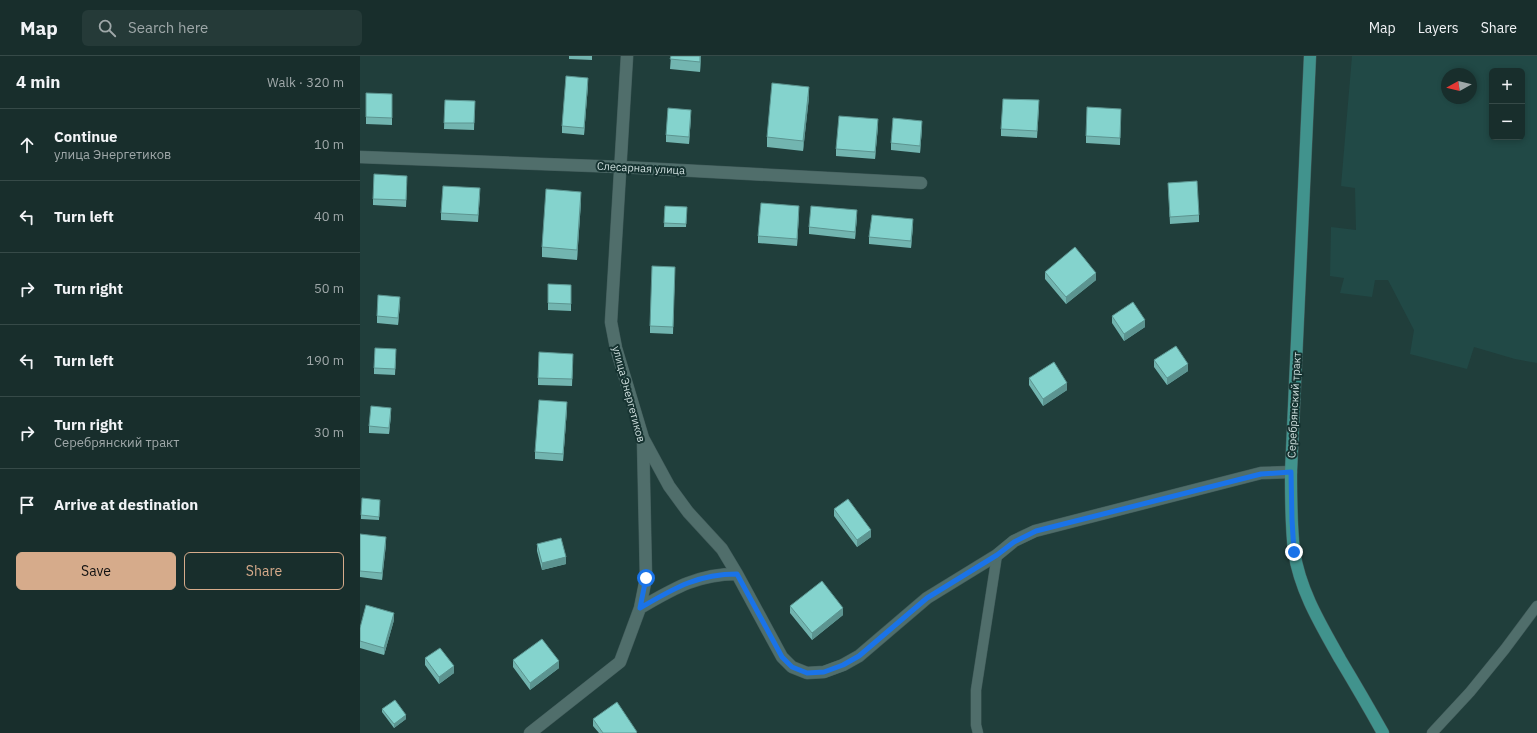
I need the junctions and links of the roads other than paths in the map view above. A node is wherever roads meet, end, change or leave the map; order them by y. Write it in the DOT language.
graph roads {
  1 [pos="627,56"];
  2 [pos="1310,56"];
  3 [pos="360,157"];
  4 [pos="620,167"];
  5 [pos="921,183"];
  6 [pos="643,438"];
  7 [pos="1291,472"];
  8 [pos="997,555"];
  9 [pos="737,574"];
  10 [pos="1537,606"];
  11 [pos="640,608"];
  12 [pos="530,733"];
  13 [pos="978,733"];
  14 [pos="1383,733"];
  15 [pos="1432,733"];
  1 -- 4 [label="street, улица Энергетиков"];
  2 -- 7 [label="main road, Серебрянский тракт"];
  3 -- 4 [label="street, Слесарная улица"];
  4 -- 5 [label="street, Слесарная улица"];
  4 -- 6 [label="street, улица Энергетиков"];
  6 -- 9 [label="street"];
  6 -- 11 [label="street, улица Энергетиков"];
  7 -- 8 [label="street"];
  7 -- 14 [label="main road, Серебрянский тракт"];
  8 -- 9 [label="street"];
  8 -- 13 [label="lane"];
  9 -- 11 [label="street"];
  10 -- 15 [label="lane"];
  11 -- 12 [label="street, улица Энергетиков"];
}
